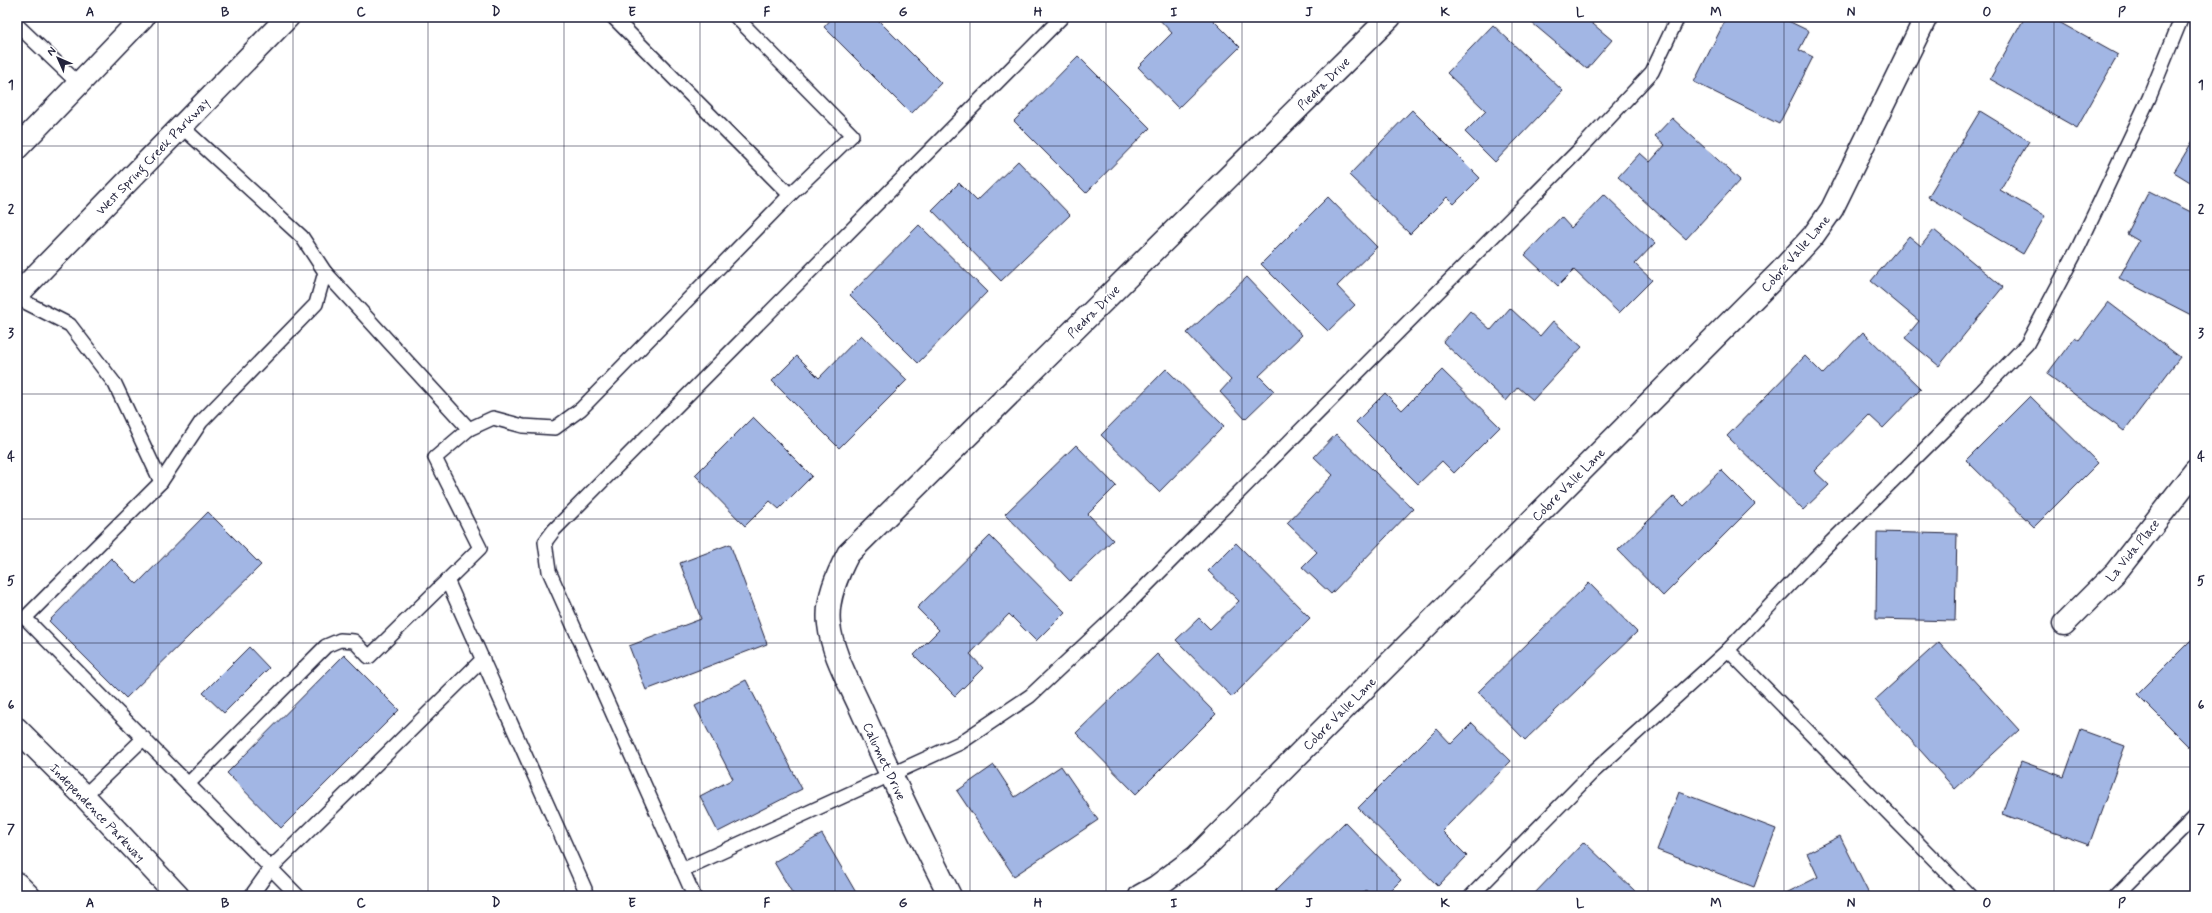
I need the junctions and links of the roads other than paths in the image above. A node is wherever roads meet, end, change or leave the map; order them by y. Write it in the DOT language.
graph roads {
  1 [pos="143,17"];
  2 [pos="288,17"];
  3 [pos="613,17"];
  4 [pos="736,17"];
  5 [pos="1062,17"];
  6 [pos="1390,17"];
  7 [pos="1678,17"];
  8 [pos="1926,17"];
  9 [pos="2182,17"];
  10 [pos="17,25"];
  11 [pos="79,84"];
  12 [pos="181,126"];
  13 [pos="17,148"];
  14 [pos="790,195"];
  15 [pos="325,272"];
  16 [pos="17,296"];
  17 [pos="468,429"];
  18 [pos="2195,471"];
  19 [pos="161,482"];
  20 [pos="447,580"];
  21 [pos="829,623"];
  22 [pos="2064,624"];
  23 [pos="1728,650"];
  24 [pos="483,659"];
  25 [pos="17,729"];
  26 [pos="144,738"];
  27 [pos="890,776"];
  28 [pos="188,784"];
  29 [pos="84,796"];
  30 [pos="2195,817"];
  31 [pos="271,868"];
  32 [pos="682,870"];
  33 [pos="17,884"];
  34 [pos="29,896"];
  35 [pos="178,896"];
  36 [pos="251,896"];
  37 [pos="298,896"];
  38 [pos="586,896"];
  39 [pos="694,896"];
  40 [pos="950,896"];
  41 [pos="1140,896"];
  42 [pos="1471,896"];
  43 [pos="1970,896"];
  44 [pos="2116,896"];
  1 -- 11 [label="street"];
  2 -- 12 [label="street, West Spring Creek Parkway"];
  3 -- 14 [label="lane"];
  4 -- 14 [label="lane"];
  5 -- 32 [label="lane"];
  6 -- 21 [label="street, Piedra Drive"];
  7 -- 27 [label="lane"];
  8 -- 41 [label="street, Cobre Valle Lane"];
  9 -- 23 [label="lane"];
  10 -- 11 [label="lane"];
  11 -- 13 [label="street"];
  12 -- 15 [label="lane"];
  12 -- 16 [label="street, West Spring Creek Parkway"];
  14 -- 17 [label="lane"];
  15 -- 17 [label="lane"];
  15 -- 19 [label="lane"];
  16 -- 19 [label="lane"];
  17 -- 20 [label="lane"];
  18 -- 22 [label="street, La Vida Place"];
  19 -- 26 [label="lane"];
  20 -- 24 [label="lane"];
  20 -- 28 [label="lane"];
  21 -- 27 [label="street, Calumet Drive"];
  23 -- 42 [label="lane"];
  23 -- 43 [label="lane"];
  24 -- 31 [label="lane"];
  24 -- 38 [label="lane"];
  25 -- 29 [label="street, Independence Parkway"];
  26 -- 28 [label="lane"];
  26 -- 29 [label="lane"];
  27 -- 32 [label="lane"];
  27 -- 40 [label="street, Calumet Drive"];
  28 -- 31 [label="lane"];
  29 -- 35 [label="street, Independence Parkway"];
  30 -- 44 [label="lane"];
  31 -- 36 [label="lane"];
  31 -- 37 [label="lane"];
  32 -- 39 [label="lane"];
  33 -- 34 [label="street"];
}
